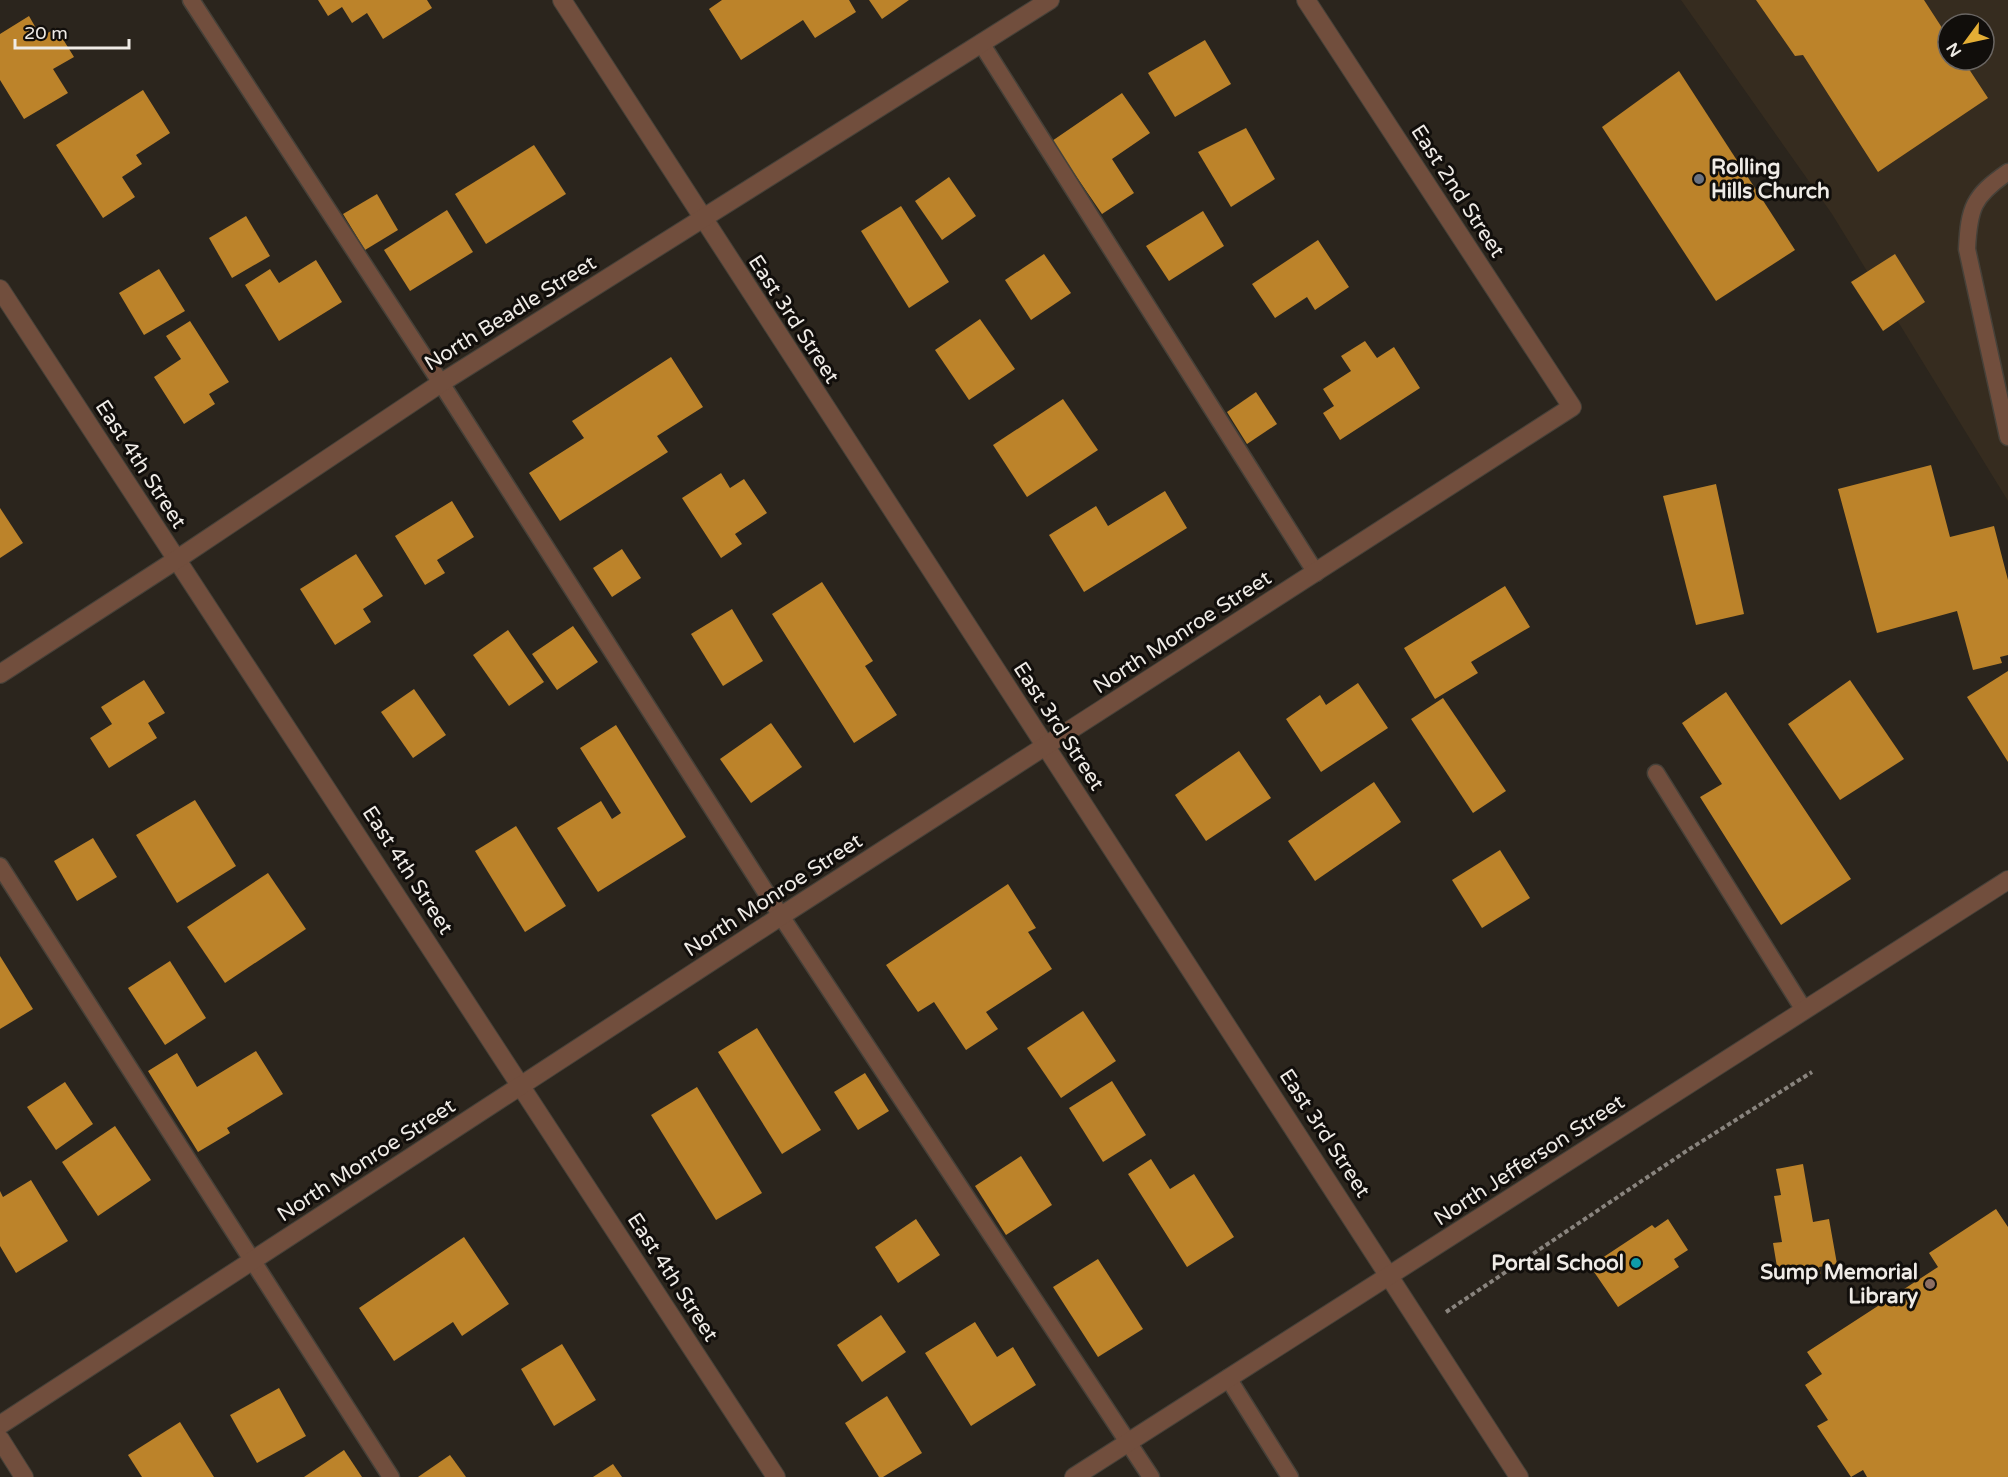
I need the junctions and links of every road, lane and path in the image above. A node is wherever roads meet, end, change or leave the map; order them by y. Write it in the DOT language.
graph roads {
  1 [pos="190,0"];
  2 [pos="562,0"];
  3 [pos="1050,0"];
  4 [pos="1306,0"];
  5 [pos="981,43"];
  6 [pos="2008,172"];
  7 [pos="703,219"];
  8 [pos="0,290"];
  9 [pos="441,383"];
  10 [pos="1572,407"];
  11 [pos="2008,437"];
  12 [pos="176,560"];
  13 [pos="1316,573"];
  14 [pos="0,674"];
  15 [pos="1045,747"];
  16 [pos="1656,773"];
  17 [pos="0,866"];
  18 [pos="2008,880"];
  19 [pos="781,915"];
  20 [pos="1804,1010"];
  21 [pos="1812,1072"];
  22 [pos="522,1086"];
  23 [pos="251,1261"];
  24 [pos="1391,1275"];
  25 [pos="1423,1327"];
  26 [pos="1228,1378"];
  27 [pos="0,1425"];
  28 [pos="0,1439"];
  29 [pos="1128,1442"];
  30 [pos="24,1477"];
  31 [pos="391,1477"];
  32 [pos="776,1477"];
  33 [pos="1074,1477"];
  34 [pos="1150,1477"];
  35 [pos="1290,1477"];
  36 [pos="1519,1477"];
  1 -- 9 [label="lane"];
  2 -- 7 [label="street, East 3rd Street"];
  3 -- 5 [label="street, North Beadle Street"];
  4 -- 10 [label="street, East 2nd Street"];
  5 -- 7 [label="street, North Beadle Street"];
  5 -- 13 [label="lane"];
  6 -- 11 [label="lane"];
  7 -- 9 [label="street, North Beadle Street"];
  7 -- 15 [label="street, East 3rd Street"];
  8 -- 12 [label="street, East 4th Street"];
  9 -- 12 [label="street, North Beadle Street"];
  9 -- 19 [label="lane"];
  10 -- 13 [label="street, North Monroe Street"];
  12 -- 14 [label="street, North Beadle Street"];
  12 -- 22 [label="street, East 4th Street"];
  13 -- 15 [label="street, North Monroe Street"];
  15 -- 19 [label="street, North Monroe Street"];
  15 -- 24 [label="street, East 3rd Street"];
  16 -- 20 [label="lane"];
  17 -- 23 [label="lane"];
  18 -- 20 [label="street, North Jefferson Street"];
  19 -- 22 [label="street, North Monroe Street"];
  19 -- 29 [label="lane"];
  20 -- 24 [label="street, North Jefferson Street"];
  21 -- 25 [label="path"];
  22 -- 23 [label="street, North Monroe Street"];
  22 -- 32 [label="street, East 4th Street"];
  23 -- 27 [label="street, North Monroe Street"];
  23 -- 31 [label="lane"];
  24 -- 25 [label="street, East 3rd Street"];
  24 -- 26 [label="street, North Jefferson Street"];
  25 -- 36 [label="street, East 3rd Street"];
  26 -- 29 [label="street, North Jefferson Street"];
  26 -- 35 [label="lane"];
  28 -- 30 [label="street"];
  29 -- 33 [label="street, North Jefferson Street"];
  29 -- 34 [label="lane"];
}
